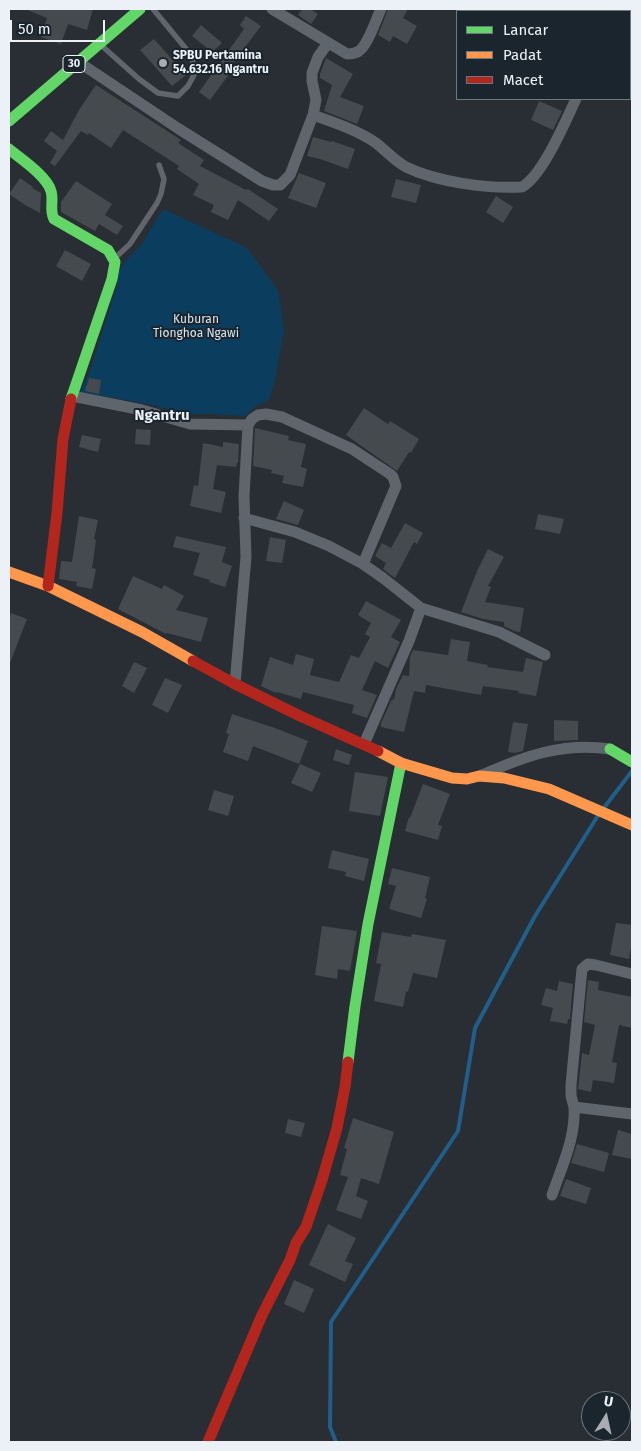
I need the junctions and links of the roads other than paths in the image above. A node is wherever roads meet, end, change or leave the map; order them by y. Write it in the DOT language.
graph roads {
  1 [pos="140,9"];
  2 [pos="153,9"];
  3 [pos="272,9"];
  4 [pos="381,9"];
  5 [pos="328,43"];
  6 [pos="99,44"];
  7 [pos="78,61"];
  8 [pos="576,100"];
  9 [pos="313,115"];
  10 [pos="9,121"];
  11 [pos="9,149"];
  12 [pos="159,165"];
  13 [pos="114,259"];
  14 [pos="72,396"];
  15 [pos="248,425"];
  16 [pos="244,518"];
  17 [pos="363,564"];
  18 [pos="9,572"];
  19 [pos="48,586"];
  20 [pos="421,608"];
  21 [pos="545,655"];
  22 [pos="235,684"];
  23 [pos="364,744"];
  24 [pos="610,749"];
  25 [pos="632,762"];
  26 [pos="401,763"];
  27 [pos="479,776"];
  28 [pos="632,825"];
  29 [pos="632,974"];
  30 [pos="574,1107"];
  31 [pos="632,1114"];
  32 [pos="552,1195"];
  33 [pos="208,1442"];
  1 -- 6 [label="main road, 30"];
  2 -- 6 [label="lane"];
  3 -- 5 [label="street"];
  4 -- 5 [label="street"];
  5 -- 9 [label="street"];
  6 -- 7 [label="main road, 30"];
  7 -- 9 [label="street"];
  7 -- 10 [label="main road, 30"];
  8 -- 9 [label="street"];
  11 -- 13 [label="main road"];
  12 -- 13 [label="lane"];
  13 -- 14 [label="main road"];
  14 -- 15 [label="street"];
  14 -- 19 [label="main road"];
  15 -- 16 [label="street"];
  15 -- 17 [label="street"];
  16 -- 17 [label="street"];
  16 -- 22 [label="street"];
  17 -- 20 [label="street"];
  18 -- 19 [label="main road"];
  19 -- 22 [label="main road"];
  20 -- 21 [label="street"];
  20 -- 23 [label="street"];
  22 -- 23 [label="main road"];
  23 -- 26 [label="main road"];
  24 -- 25 [label="main road"];
  24 -- 27 [label="street"];
  26 -- 27 [label="main road"];
  26 -- 33 [label="main road"];
  27 -- 28 [label="main road"];
  29 -- 30 [label="street"];
  30 -- 31 [label="street"];
  30 -- 32 [label="street"];
}
